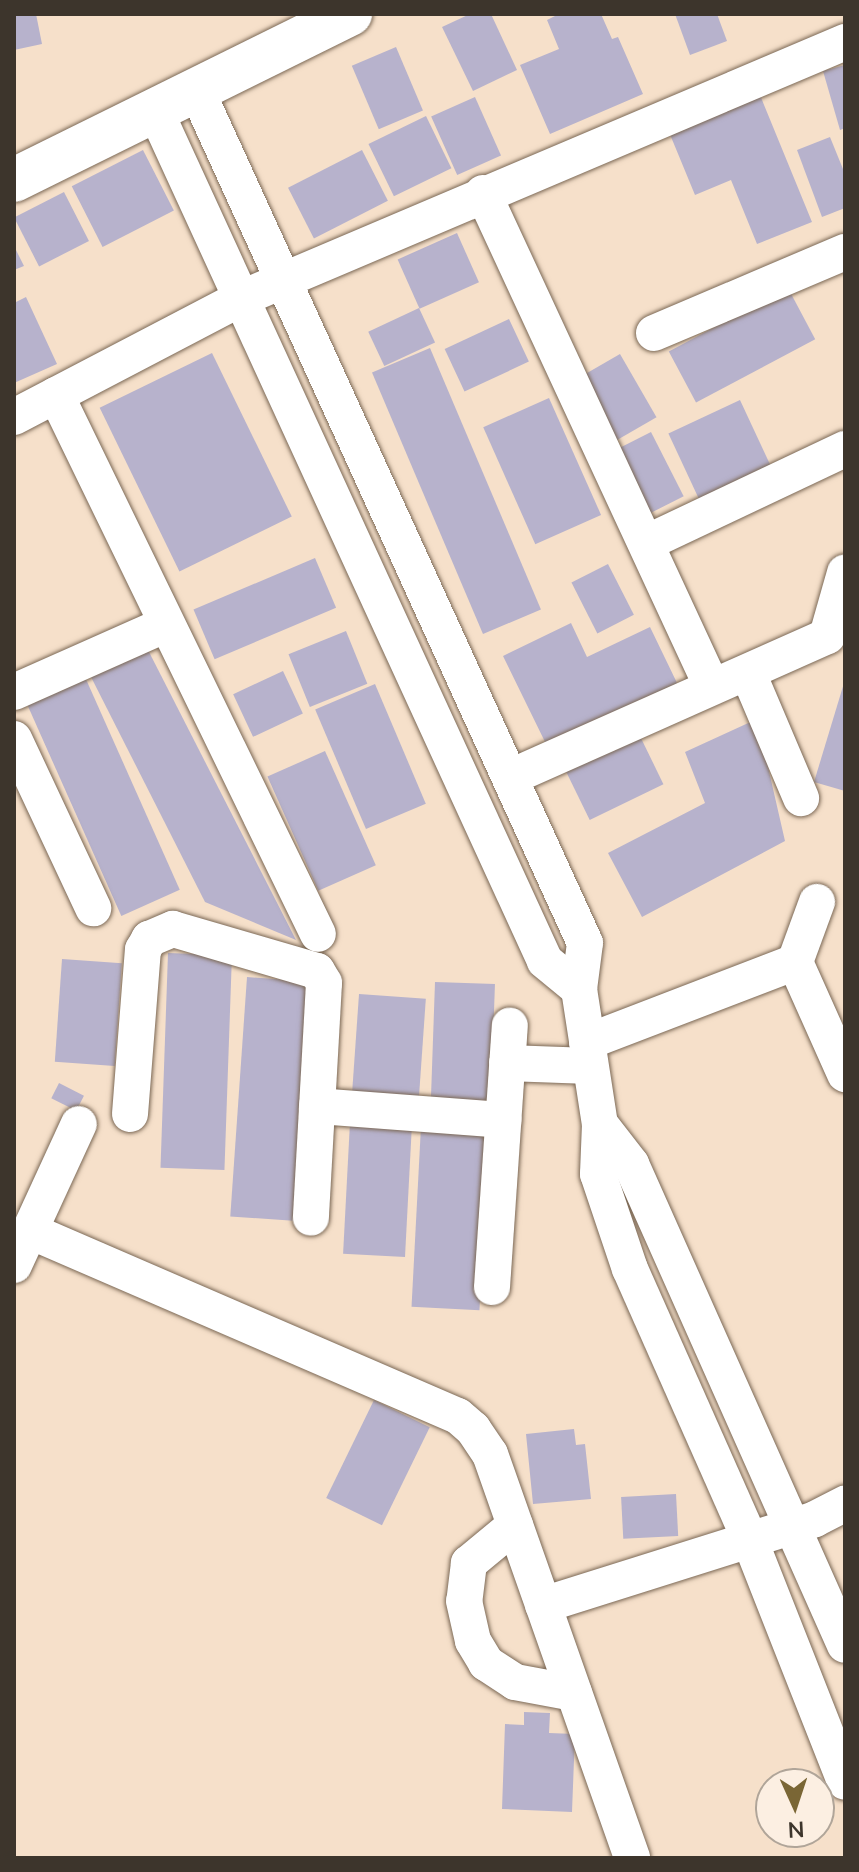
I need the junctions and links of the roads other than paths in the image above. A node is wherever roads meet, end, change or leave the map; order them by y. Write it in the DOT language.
graph roads {
  1 [pos="350,14"];
  2 [pos="845,42"];
  3 [pos="196,89"];
  4 [pos="154,108"];
  5 [pos="14,180"];
  6 [pos="483,193"];
  7 [pos="845,252"];
  8 [pos="285,280"];
  9 [pos="242,298"];
  10 [pos="654,333"];
  11 [pos="56,395"];
  12 [pos="14,417"];
  13 [pos="845,449"];
  14 [pos="646,543"];
  15 [pos="845,573"];
  16 [pos="167,624"];
  17 [pos="748,673"];
  18 [pos="712,687"];
  19 [pos="14,692"];
  20 [pos="14,739"];
  21 [pos="513,776"];
  22 [pos="801,798"];
  23 [pos="817,902"];
  24 [pos="93,908"];
  25 [pos="318,934"];
  26 [pos="795,962"];
  27 [pos="579,989"];
  28 [pos="510,1026"];
  29 [pos="588,1054"];
  30 [pos="842,1062"];
  31 [pos="507,1063"];
  32 [pos="317,1106"];
  33 [pos="130,1114"];
  34 [pos="503,1120"];
  35 [pos="79,1124"];
  36 [pos="600,1124"];
  37 [pos="311,1218"];
  38 [pos="30,1231"];
  39 [pos="14,1265"];
  40 [pos="492,1287"];
  41 [pos="825,1518"];
  42 [pos="515,1525"];
  43 [pos="756,1554"];
  44 [pos="809,1555"];
  45 [pos="845,1563"];
  46 [pos="543,1605"];
  47 [pos="845,1645"];
  48 [pos="574,1693"];
  49 [pos="845,1782"];
  50 [pos="632,1858"];
  1 -- 3 [label="street"];
  2 -- 6 [label="street"];
  3 -- 4 [label="street"];
  3 -- 8 [label="street"];
  4 -- 5 [label="street"];
  4 -- 9 [label="street"];
  6 -- 8 [label="street"];
  6 -- 14 [label="street"];
  7 -- 10 [label="street"];
  8 -- 9 [label="street"];
  8 -- 21 [label="street"];
  9 -- 11 [label="street"];
  9 -- 27 [label="street"];
  11 -- 12 [label="street"];
  11 -- 16 [label="street"];
  13 -- 14 [label="street"];
  14 -- 18 [label="street"];
  15 -- 17 [label="street"];
  16 -- 19 [label="street"];
  16 -- 25 [label="street"];
  17 -- 18 [label="street"];
  17 -- 22 [label="street"];
  18 -- 21 [label="street"];
  20 -- 24 [label="street"];
  21 -- 27 [label="street"];
  23 -- 26 [label="street"];
  26 -- 29 [label="street"];
  26 -- 30 [label="street"];
  27 -- 29 [label="street"];
  28 -- 31 [label="street"];
  29 -- 31 [label="street"];
  29 -- 36 [label="street"];
  31 -- 34 [label="street"];
  32 -- 33 [label="street"];
  32 -- 34 [label="street"];
  32 -- 37 [label="street"];
  34 -- 40 [label="street"];
  35 -- 38 [label="street"];
  36 -- 41 [label="street"];
  36 -- 43 [label="street"];
  38 -- 39 [label="street"];
  38 -- 42 [label="street"];
  41 -- 43 [label="street"];
  41 -- 44 [label="street"];
  42 -- 46 [label="street"];
  42 -- 48 [label="street"];
  43 -- 44 [label="street"];
  43 -- 46 [label="street"];
  43 -- 49 [label="street"];
  44 -- 45 [label="street"];
  44 -- 47 [label="street"];
  46 -- 48 [label="street"];
  48 -- 50 [label="street"];
}
